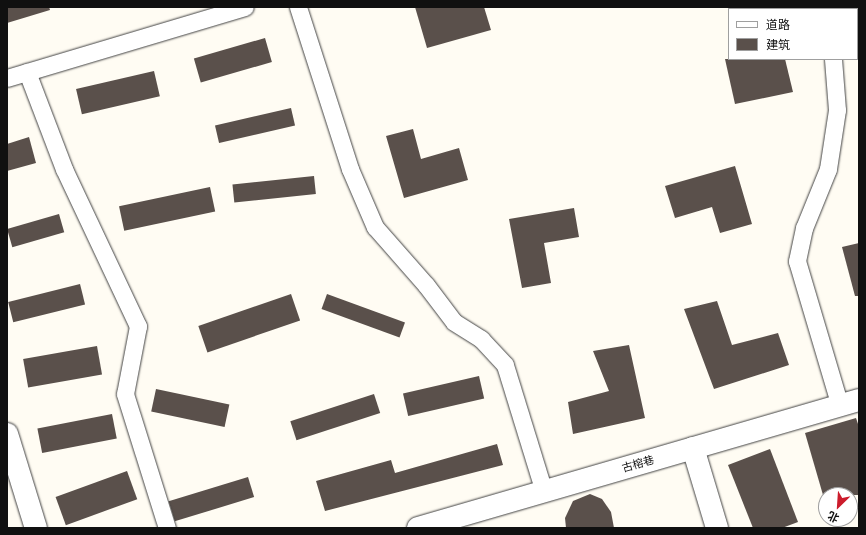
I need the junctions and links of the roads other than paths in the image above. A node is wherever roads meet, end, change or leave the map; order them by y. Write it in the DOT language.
graph roads {
  1 [pos="245,7"];
  2 [pos="298,7"];
  3 [pos="833,60"];
  4 [pos="27,72"];
  5 [pos="7,78"];
  6 [pos="850,403"];
  7 [pos="7,434"];
  8 [pos="693,448"];
  9 [pos="544,492"];
  10 [pos="36,528"];
  11 [pos="166,528"];
  12 [pos="418,528"];
  13 [pos="717,528"];
  1 -- 4 [label="street"];
  2 -- 9 [label="street"];
  3 -- 6 [label="street"];
  4 -- 5 [label="street"];
  4 -- 11 [label="street"];
  6 -- 8 [label="street, 古榕巷"];
  7 -- 10 [label="street"];
  8 -- 9 [label="street, 古榕巷"];
  8 -- 13 [label="street"];
  9 -- 12 [label="street, 古榕巷"];
}
